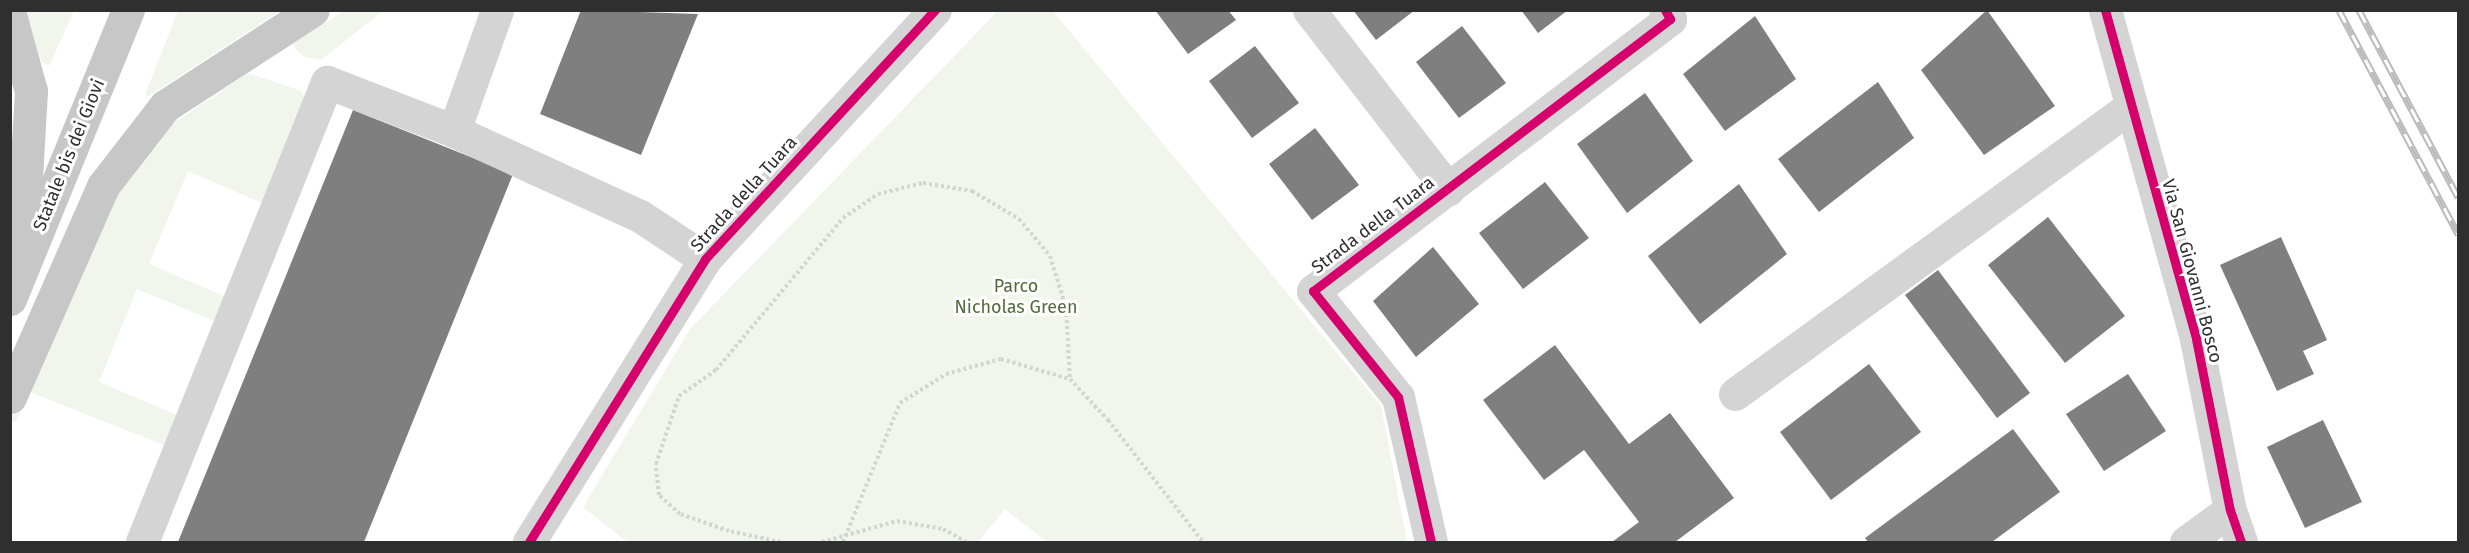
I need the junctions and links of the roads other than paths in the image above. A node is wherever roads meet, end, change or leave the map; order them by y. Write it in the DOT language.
graph roads {
  1 [pos="128,10"];
  2 [pos="313,10"];
  3 [pos="497,10"];
  4 [pos="935,10"];
  5 [pos="1309,10"];
  6 [pos="1665,10"];
  7 [pos="2105,10"];
  8 [pos="10,15"];
  9 [pos="2130,107"];
  10 [pos="454,131"];
  11 [pos="1448,189"];
  12 [pos="705,259"];
  13 [pos="16,286"];
  14 [pos="1735,394"];
  15 [pos="10,397"];
  16 [pos="2230,510"];
  17 [pos="142,543"];
  18 [pos="529,543"];
  19 [pos="1431,543"];
  20 [pos="2186,543"];
  21 [pos="2241,543"];
  1 -- 13 [label="main road, Statale bis dei Giovi"];
  2 -- 15 [label="main road"];
  3 -- 10 [label="street"];
  4 -- 12 [label="street, Strada della Tuara"];
  5 -- 11 [label="street, Strada della Tuara"];
  6 -- 11 [label="street, Strada della Tuara"];
  7 -- 9 [label="street, Via San Giovanni Bosco"];
  8 -- 13 [label="main road"];
  9 -- 14 [label="street"];
  9 -- 16 [label="street, Via San Giovanni Bosco"];
  10 -- 12 [label="street"];
  10 -- 17 [label="street"];
  11 -- 19 [label="street, Strada della Tuara"];
  12 -- 18 [label="street, Strada della Tuara"];
  16 -- 20 [label="street"];
  16 -- 21 [label="street, Via San Giovanni Bosco"];
}
